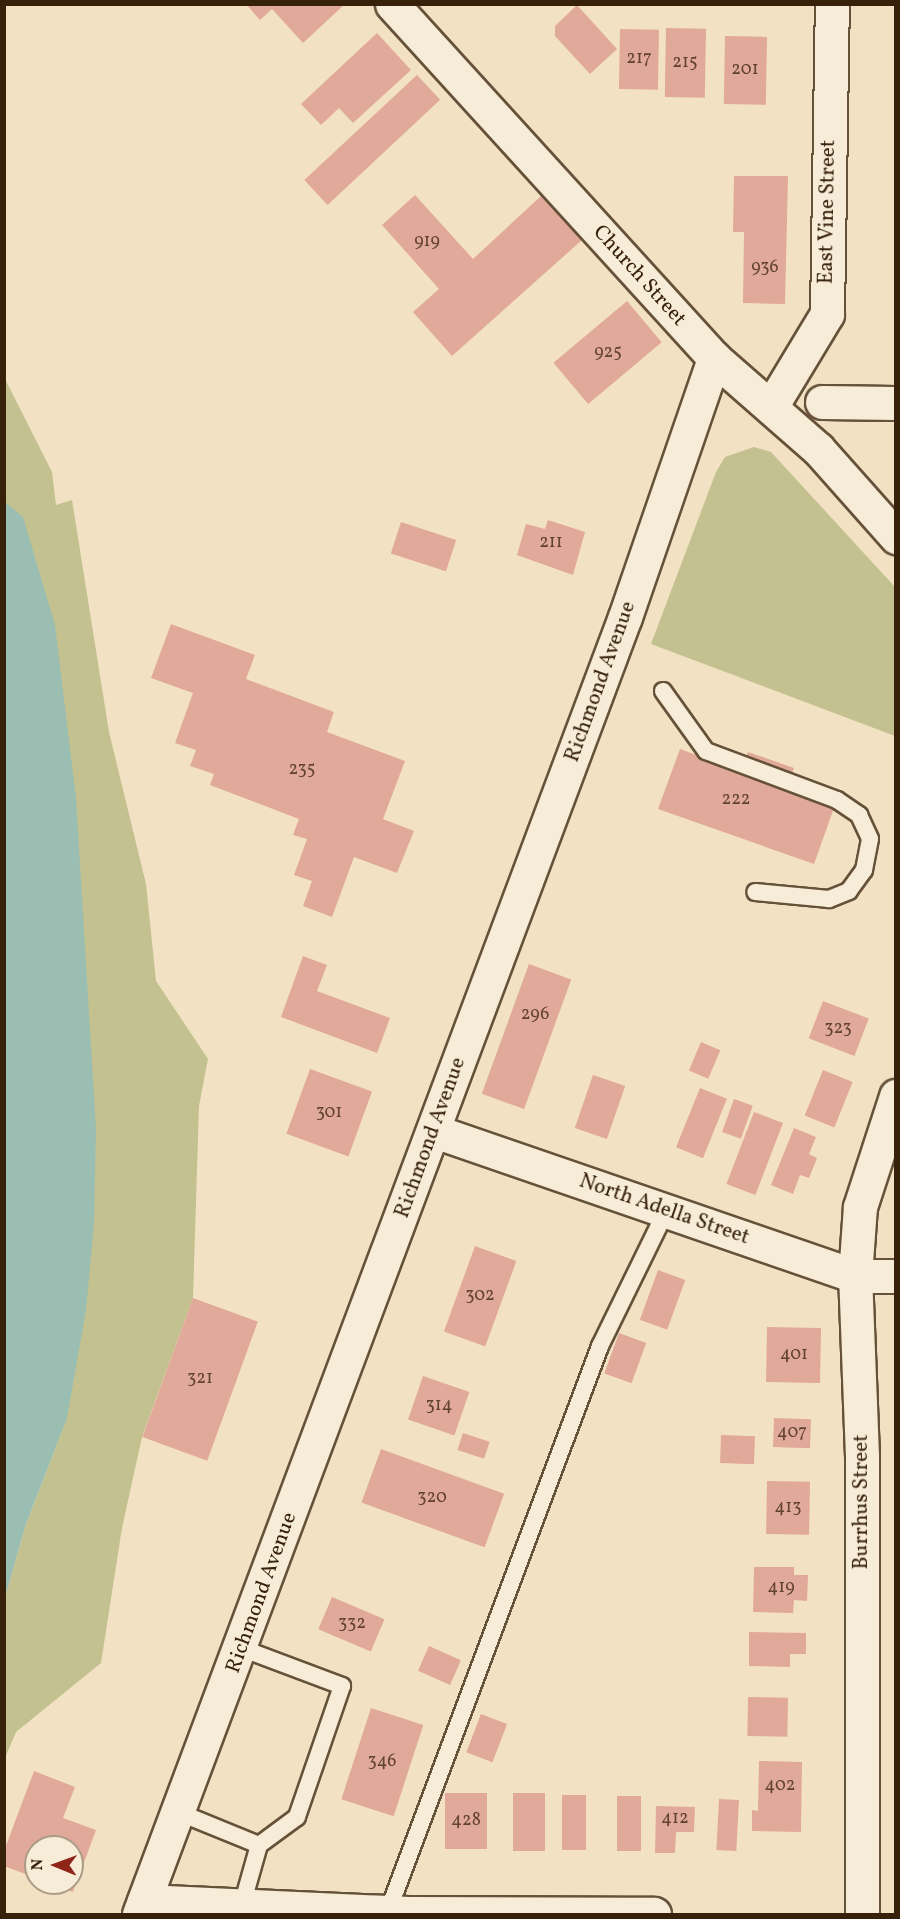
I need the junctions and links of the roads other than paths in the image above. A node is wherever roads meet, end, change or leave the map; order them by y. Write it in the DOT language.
graph roads {
  1 [pos="392,4"];
  2 [pos="832,4"];
  3 [pos="714,358"];
  4 [pos="822,402"];
  5 [pos="896,403"];
  6 [pos="772,405"];
  7 [pos="896,537"];
  8 [pos="663,691"];
  9 [pos="754,892"];
  10 [pos="896,1096"];
  11 [pos="434,1131"];
  12 [pos="666,1211"];
  13 [pos="855,1276"];
  14 [pos="896,1276"];
  15 [pos="241,1648"];
  16 [pos="178,1812"];
  17 [pos="259,1845"];
  18 [pos="242,1905"];
  19 [pos="141,1908"];
  20 [pos="387,1913"];
  21 [pos="593,1914"];
  22 [pos="654,1914"];
  23 [pos="862,1914"];
  1 -- 3 [label="main road, Church Street"];
  2 -- 6 [label="main road, East Vine Street"];
  3 -- 6 [label="main road, Church Street"];
  3 -- 11 [label="main road, Richmond Avenue"];
  4 -- 5 [label="main road"];
  6 -- 7 [label="main road, Church Street"];
  8 -- 9 [label="lane"];
  10 -- 13 [label="main road, Burrhus Street"];
  11 -- 12 [label="main road, North Adella Street"];
  11 -- 15 [label="main road, Richmond Avenue"];
  12 -- 13 [label="main road, North Adella Street"];
  12 -- 20 [label="lane"];
  13 -- 14 [label="main road, North Adella Street"];
  13 -- 23 [label="main road, Burrhus Street"];
  15 -- 16 [label="main road, Richmond Avenue"];
  15 -- 17 [label="lane"];
  16 -- 17 [label="lane"];
  16 -- 19 [label="main road, Richmond Avenue"];
  17 -- 18 [label="lane"];
  18 -- 19 [label="main road"];
  18 -- 20 [label="main road"];
  20 -- 21 [label="main road"];
  21 -- 22 [label="main road"];
}
